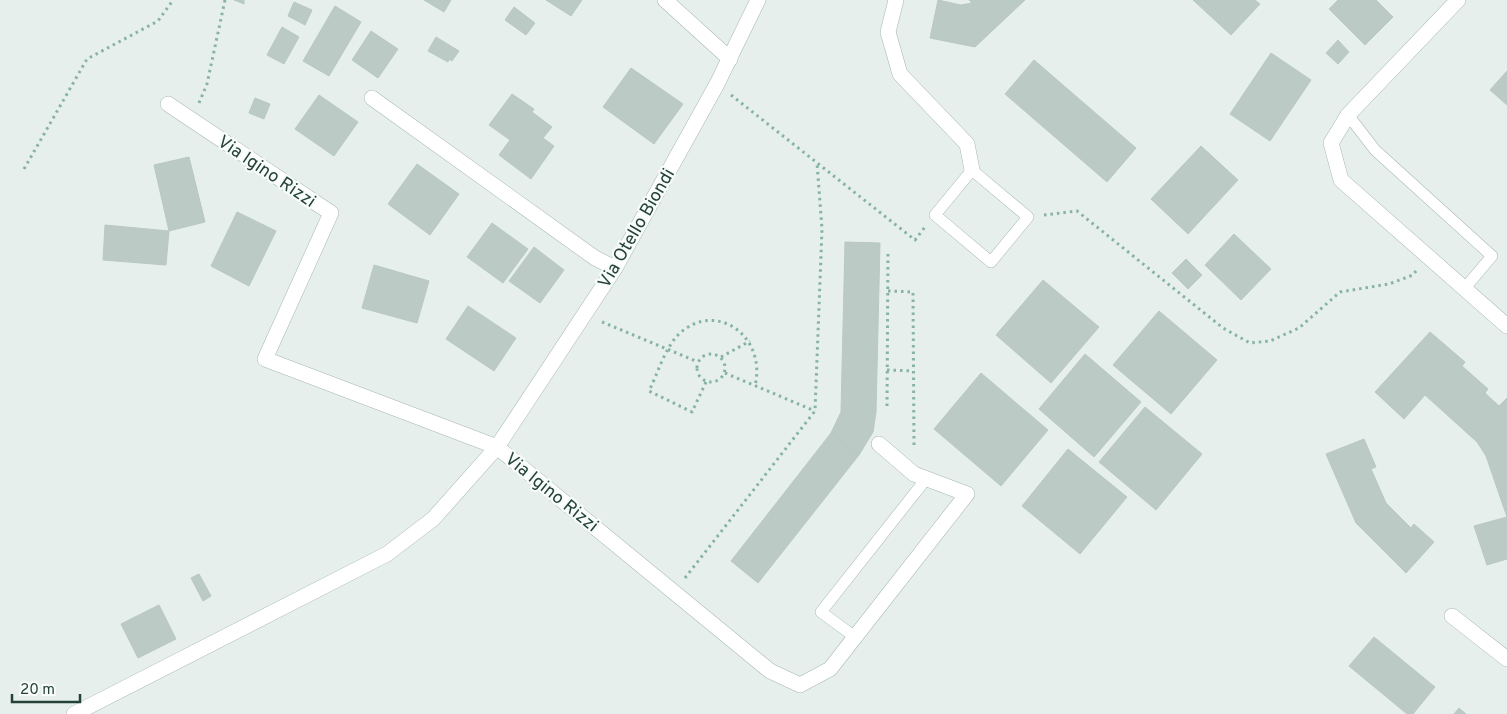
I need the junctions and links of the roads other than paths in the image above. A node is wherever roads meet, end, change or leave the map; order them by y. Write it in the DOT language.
graph roads {
  1 [pos="664,0"];
  2 [pos="758,0"];
  3 [pos="896,0"];
  4 [pos="1458,0"];
  5 [pos="730,59"];
  6 [pos="372,98"];
  7 [pos="168,104"];
  8 [pos="1348,116"];
  9 [pos="972,170"];
  10 [pos="615,268"];
  11 [pos="1465,288"];
  12 [pos="1507,326"];
  13 [pos="879,444"];
  14 [pos="497,447"];
  15 [pos="920,476"];
  16 [pos="1452,616"];
  17 [pos="855,637"];
  18 [pos="1507,659"];
  19 [pos="74,714"];
  1 -- 5 [label="street"];
  2 -- 5 [label="street, Via Otello Biondi"];
  3 -- 9 [label="street"];
  4 -- 8 [label="street"];
  5 -- 10 [label="street, Via Otello Biondi"];
  6 -- 10 [label="street"];
  7 -- 14 [label="street, Via Igino Rizzi"];
  8 -- 11 [label="street"];
  8 -- 11 [label="lane"];
  9 -- 9 [label="lane"];
  10 -- 14 [label="street, Via Otello Biondi"];
  11 -- 12 [label="street"];
  13 -- 15 [label="street, Via Igino Rizzi"];
  14 -- 17 [label="street, Via Igino Rizzi"];
  14 -- 19 [label="street, Via Otello Biondi"];
  15 -- 17 [label="lane"];
  15 -- 17 [label="street, Via Igino Rizzi"];
  16 -- 18 [label="street"];
}
